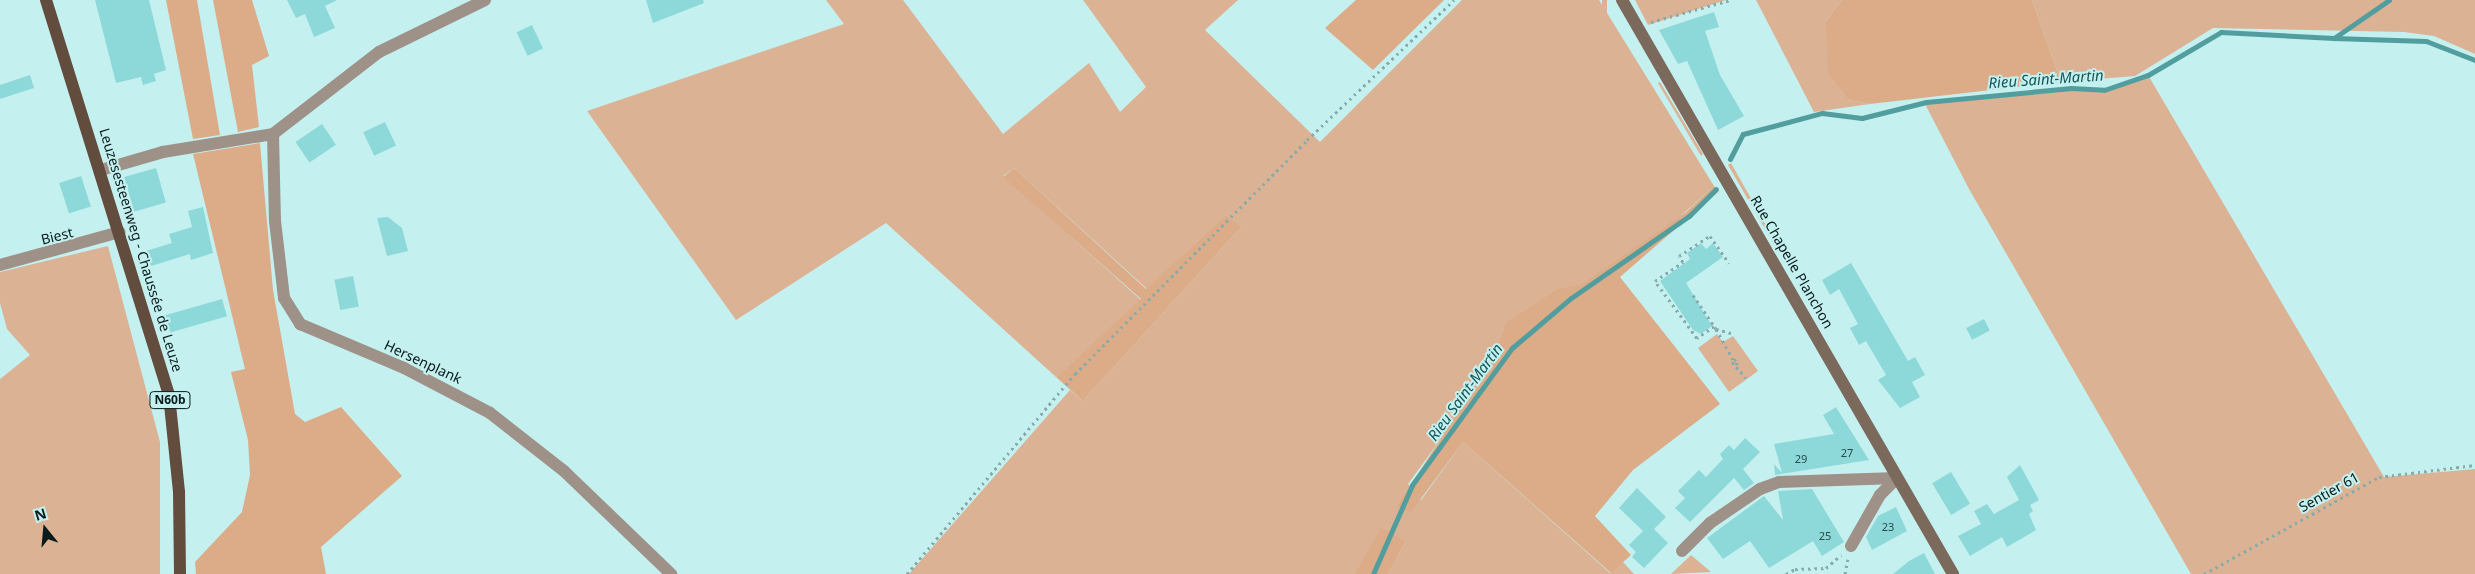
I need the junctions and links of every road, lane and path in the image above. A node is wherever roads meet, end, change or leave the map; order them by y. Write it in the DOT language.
graph roads {
  1 [pos="46,0"];
  2 [pos="486,0"];
  3 [pos="1454,0"];
  4 [pos="1622,0"];
  5 [pos="1730,0"];
  6 [pos="1638,25"];
  7 [pos="273,134"];
  8 [pos="101,170"];
  9 [pos="120,232"];
  10 [pos="1729,262"];
  11 [pos="0,265"];
  12 [pos="1693,295"];
  13 [pos="1715,328"];
  14 [pos="1731,332"];
  15 [pos="1746,378"];
  16 [pos="2475,465"];
  17 [pos="1897,478"];
  18 [pos="1851,546"];
  19 [pos="1682,551"];
  20 [pos="180,574"];
  21 [pos="671,574"];
  22 [pos="907,574"];
  23 [pos="1786,574"];
  24 [pos="1953,574"];
  25 [pos="2204,574"];
  1 -- 8 [label="main road, Leuzesesteenweg - Chaussée de Leuze / N60b"];
  2 -- 7 [label="street"];
  3 -- 22 [label="path"];
  4 -- 6 [label="street, Rue Chapelle Planchon"];
  5 -- 6 [label="path"];
  6 -- 17 [label="street, Rue Chapelle Planchon"];
  7 -- 8 [label="street"];
  7 -- 21 [label="street, Hersenplank"];
  8 -- 9 [label="main road, Leuzesesteenweg - Chaussée de Leuze / N60b"];
  9 -- 11 [label="street, Biest"];
  9 -- 20 [label="main road, Leuzesesteenweg - Chaussée de Leuze / N60b"];
  10 -- 13 [label="path"];
  12 -- 13 [label="path"];
  13 -- 14 [label="path"];
  13 -- 15 [label="path"];
  16 -- 25 [label="path, Sentier 61"];
  17 -- 18 [label="street"];
  17 -- 19 [label="street"];
  17 -- 24 [label="street, Rue Chapelle Planchon"];
  18 -- 23 [label="path"];
}
